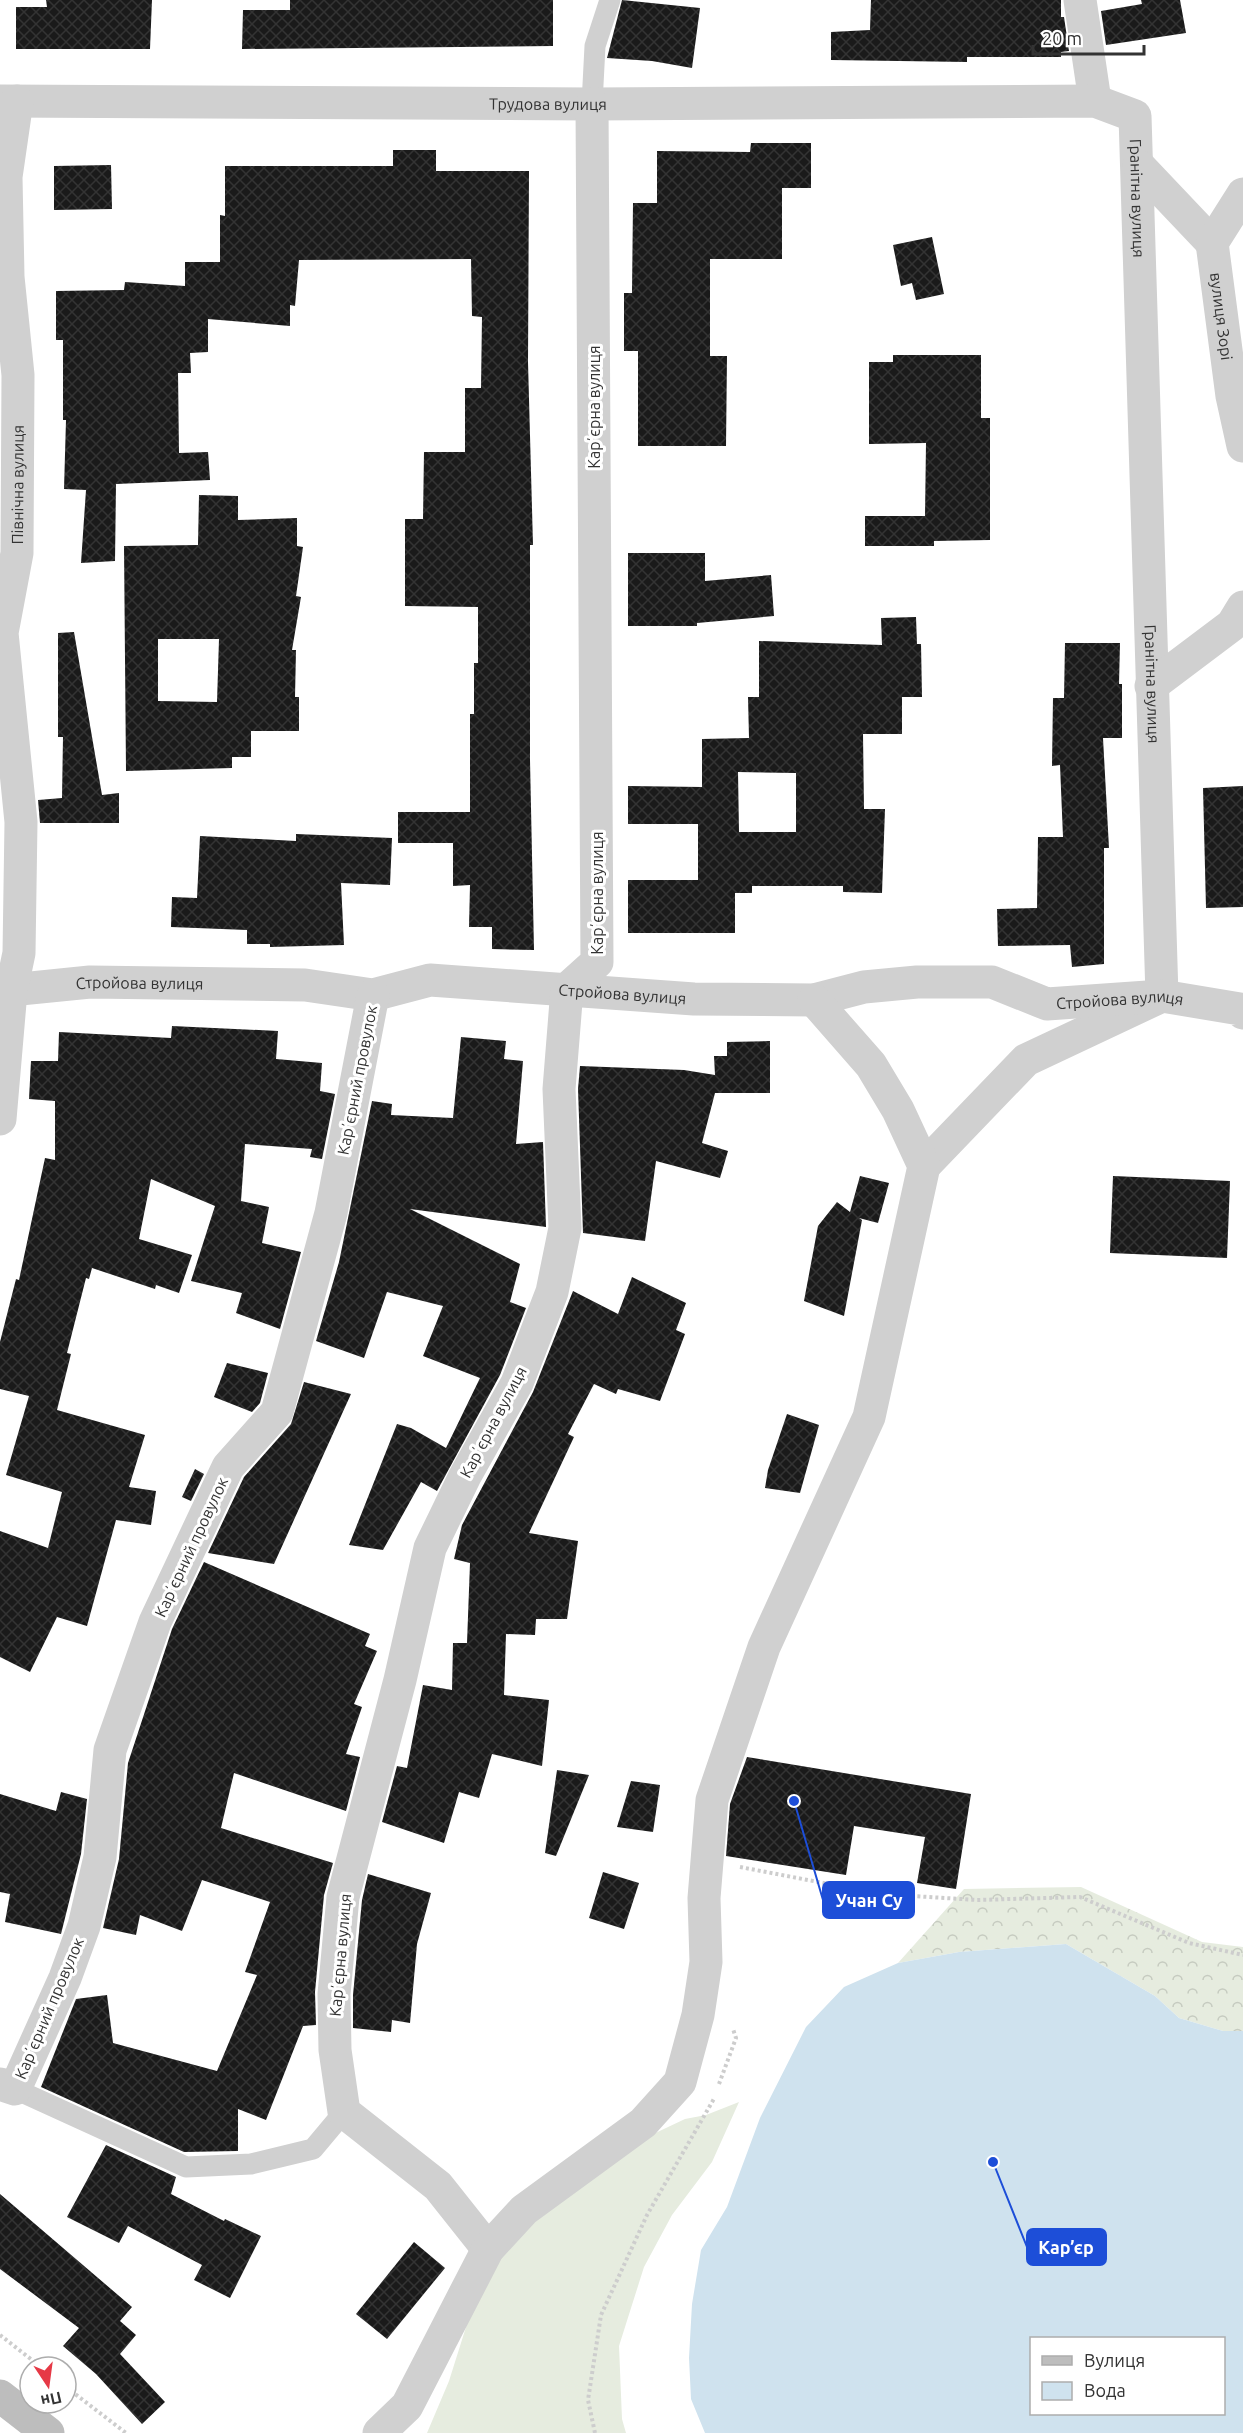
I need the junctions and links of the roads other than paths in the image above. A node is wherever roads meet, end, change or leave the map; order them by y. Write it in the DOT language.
graph roads {
  1 [pos="610,0"];
  2 [pos="1080,0"];
  3 [pos="9,101"];
  4 [pos="1095,101"];
  5 [pos="592,104"];
  6 [pos="1139,166"];
  7 [pos="1243,194"];
  8 [pos="1212,243"];
  9 [pos="1243,446"];
  10 [pos="1243,607"];
  11 [pos="1151,686"];
  12 [pos="567,989"];
  13 [pos="5,991"];
  14 [pos="373,995"];
  15 [pos="1162,996"];
  16 [pos="814,1000"];
  17 [pos="1242,1010"];
  18 [pos="0,1119"];
  19 [pos="924,1166"];
  20 [pos="7,2086"];
  21 [pos="344,2112"];
  22 [pos="488,2249"];
  23 [pos="0,2396"];
  24 [pos="48,2433"];
  25 [pos="379,2433"];
  1 -- 5 [label="lane"];
  2 -- 4 [label="street"];
  3 -- 5 [label="street, Трудова вулиця"];
  3 -- 13 [label="street, Північна вулиця"];
  4 -- 5 [label="street, Трудова вулиця"];
  4 -- 6 [label="street, Гранітна вулиця"];
  5 -- 12 [label="street, Карʼєрна вулиця"];
  6 -- 8 [label="street"];
  6 -- 11 [label="street, Гранітна вулиця"];
  7 -- 8 [label="street"];
  8 -- 9 [label="street, вулиця Зорі"];
  10 -- 11 [label="street"];
  11 -- 15 [label="street, Гранітна вулиця"];
  12 -- 14 [label="street, Стройова вулиця"];
  12 -- 16 [label="street, Стройова вулиця"];
  12 -- 21 [label="street, Карʼєрна вулиця"];
  13 -- 14 [label="street, Стройова вулиця"];
  13 -- 18 [label="street, Північна вулиця"];
  14 -- 20 [label="street, Карʼєрний провулок"];
  15 -- 16 [label="street, Стройова вулиця"];
  15 -- 17 [label="street, Стройова вулиця"];
  15 -- 19 [label="street"];
  16 -- 19 [label="street"];
  19 -- 22 [label="street"];
  20 -- 21 [label="lane"];
  21 -- 22 [label="street"];
  22 -- 25 [label="street"];
  23 -- 24 [label="main road"];
}
